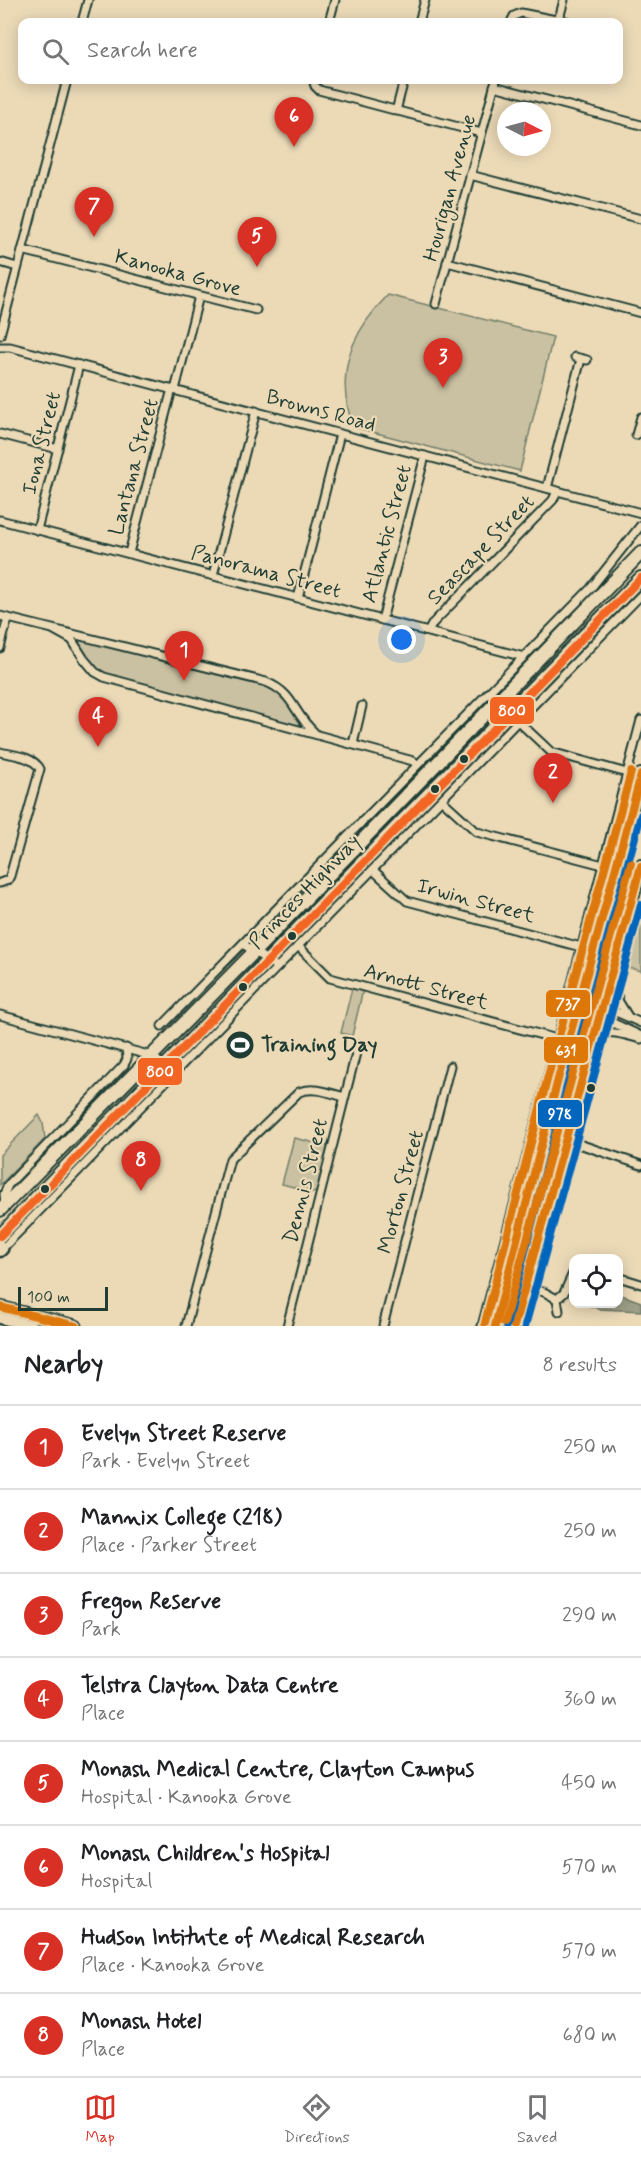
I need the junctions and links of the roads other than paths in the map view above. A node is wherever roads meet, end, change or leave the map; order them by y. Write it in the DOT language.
graph roads {
  1 [pos="88,0"];
  2 [pos="335,0"];
  3 [pos="425,0"];
  4 [pos="564,0"];
  5 [pos="83,18"];
  6 [pos="330,18"];
  7 [pos="420,18"];
  8 [pos="513,18"];
  9 [pos="540,18"];
  10 [pos="558,18"];
  11 [pos="66,84"];
  12 [pos="315,84"];
  13 [pos="403,84"];
  14 [pos="495,84"];
  15 [pos="498,84"];
  16 [pos="396,111"];
  17 [pos="641,114"];
  18 [pos="640,125"];
  19 [pos="481,134"];
  20 [pos="470,174"];
  21 [pos="641,219"];
  22 [pos="22,250"];
  23 [pos="0,262"];
  24 [pos="447,262"];
  25 [pos="17,267"];
  26 [pos="200,296"];
  27 [pos="436,304"];
  28 [pos="256,310"];
  29 [pos="641,313"];
  30 [pos="0,335"];
  31 [pos="0,347"];
  32 [pos="581,359"];
  33 [pos="79,365"];
  34 [pos="173,390"];
  35 [pos="256,411"];
  36 [pos="641,417"];
  37 [pos="0,434"];
  38 [pos="340,434"];
  39 [pos="636,435"];
  40 [pos="57,448"];
  41 [pos="425,456"];
  42 [pos="548,489"];
  43 [pos="557,491"];
  44 [pos="641,515"];
  45 [pos="0,520"];
  46 [pos="641,525"];
  47 [pos="37,530"];
  48 [pos="129,553"];
  49 [pos="641,553"];
  50 [pos="632,563"];
  51 [pos="641,573"];
  52 [pos="213,575"];
  53 [pos="641,578"];
  54 [pos="641,595"];
  55 [pos="298,598"];
  56 [pos="4,617"];
  57 [pos="382,620"];
  58 [pos="54,630"];
  59 [pos="428,632"];
  60 [pos="565,633"];
  61 [pos="545,636"];
  62 [pos="0,648"];
  63 [pos="524,657"];
  64 [pos="362,706"];
  65 [pos="641,720"];
  66 [pos="519,722"];
  67 [pos="316,734"];
  68 [pos="353,744"];
  69 [pos="433,749"];
  70 [pos="0,752"];
  71 [pos="417,765"];
  72 [pos="432,769"];
  73 [pos="627,773"];
  74 [pos="641,775"];
  75 [pos="443,779"];
  76 [pos="389,794"];
  77 [pos="442,800"];
  78 [pos="387,814"];
  79 [pos="603,865"];
  80 [pos="641,866"];
  81 [pos="373,870"];
  82 [pos="615,872"];
  83 [pos="0,883"];
  84 [pos="243,944"];
  85 [pos="298,946"];
  86 [pos="580,950"];
  87 [pos="254,952"];
  88 [pos="272,963"];
  89 [pos="612,970"];
  90 [pos="584,982"];
  91 [pos="189,999"];
  92 [pos="601,1011"];
  93 [pos="0,1015"];
  94 [pos="629,1018"];
  95 [pos="186,1020"];
  96 [pos="641,1023"];
  97 [pos="162,1026"];
  98 [pos="641,1037"];
  99 [pos="557,1039"];
  100 [pos="592,1042"];
  101 [pos="358,1045"];
  102 [pos="126,1048"];
  103 [pos="152,1056"];
  104 [pos="164,1066"];
  105 [pos="450,1066"];
  106 [pos="557,1083"];
  107 [pos="543,1093"];
  108 [pos="344,1097"];
  109 [pos="573,1114"];
  110 [pos="92,1117"];
  111 [pos="75,1118"];
  112 [pos="78,1130"];
  113 [pos="89,1142"];
  114 [pos="582,1145"];
  115 [pos="98,1152"];
  116 [pos="562,1153"];
  117 [pos="540,1154"];
  118 [pos="46,1163"];
  119 [pos="641,1165"];
  120 [pos="25,1167"];
  121 [pos="1,1209"];
  122 [pos="1,1246"];
  123 [pos="623,1279"];
  124 [pos="569,1281"];
  125 [pos="641,1284"];
  126 [pos="525,1287"];
  127 [pos="557,1299"];
  128 [pos="0,1306"];
  129 [pos="559,1311"];
  130 [pos="0,1318"];
  131 [pos="32,1326"];
  132 [pos="76,1326"];
  133 [pos="186,1326"];
  134 [pos="287,1326"];
  135 [pos="383,1326"];
  136 [pos="482,1326"];
  137 [pos="495,1326"];
  138 [pos="514,1326"];
  1 -- 5 [label="street"];
  2 -- 6 [label="street"];
  3 -- 7 [label="street"];
  4 -- 10 [label="street"];
  8 -- 9 [label="street"];
  11 -- 22 [label="street"];
  12 -- 16 [label="street"];
  13 -- 16 [label="street"];
  14 -- 19 [label="street, Hourigan Avenue"];
  15 -- 18 [label="street"];
  16 -- 19 [label="street"];
  17 -- 18 [label="street"];
  19 -- 20 [label="street, Hourigan Avenue"];
  20 -- 21 [label="street"];
  20 -- 24 [label="street, Hourigan Avenue"];
  22 -- 25 [label="street"];
  22 -- 26 [label="street, Kanooka Grove"];
  23 -- 25 [label="street"];
  24 -- 27 [label="street, Hourigan Avenue"];
  24 -- 29 [label="street"];
  25 -- 30 [label="street"];
  26 -- 28 [label="street, Kanooka Grove"];
  26 -- 34 [label="street, Lantana Street"];
  31 -- 33 [label="street, Browns Road"];
  32 -- 42 [label="street"];
  33 -- 34 [label="street, Browns Road"];
  33 -- 40 [label="street, Iona Street"];
  34 -- 35 [label="street, Browns Road"];
  34 -- 48 [label="street, Lantana Street"];
  35 -- 38 [label="street, Browns Road"];
  35 -- 52 [label="street"];
  36 -- 39 [label="street"];
  37 -- 40 [label="street"];
  38 -- 41 [label="street, Browns Road"];
  38 -- 55 [label="street"];
  40 -- 47 [label="street, Iona Street"];
  41 -- 42 [label="street, Browns Road"];
  41 -- 57 [label="street, Atlantic Street"];
  42 -- 43 [label="street, Browns Road"];
  43 -- 44 [label="street, Browns Road"];
  43 -- 59 [label="street, Seascape Street"];
  45 -- 47 [label="street, Panorama Street"];
  46 -- 61 [label="street"];
  47 -- 48 [label="street, Panorama Street"];
  48 -- 52 [label="street, Panorama Street"];
  49 -- 50 [label="highway, Princes Highway"];
  50 -- 51 [label="highway"];
  50 -- 60 [label="highway, Princes Highway"];
  52 -- 55 [label="street, Panorama Street"];
  53 -- 75 [label="highway, Princes Highway"];
  54 -- 66 [label="street"];
  55 -- 57 [label="street, Panorama Street"];
  56 -- 58 [label="street"];
  56 -- 62 [label="street"];
  57 -- 59 [label="street, Panorama Street"];
  58 -- 67 [label="street"];
  58 -- 67 [label="street"];
  59 -- 63 [label="street, Panorama Street"];
  60 -- 61 [label="street"];
  60 -- 72 [label="highway, Princes Highway"];
  61 -- 63 [label="street"];
  63 -- 69 [label="street"];
  64 -- 68 [label="street"];
  65 -- 73 [label="street"];
  66 -- 73 [label="street"];
  66 -- 77 [label="street"];
  67 -- 68 [label="street"];
  68 -- 71 [label="street"];
  69 -- 71 [label="street"];
  69 -- 72 [label="street"];
  70 -- 83 [label="street"];
  71 -- 76 [label="street"];
  72 -- 75 [label="street"];
  72 -- 78 [label="highway, Princes Highway"];
  73 -- 79 [label="street"];
  74 -- 82 [label="highway"];
  75 -- 88 [label="highway, Princes Highway"];
  76 -- 78 [label="street"];
  76 -- 84 [label="street"];
  77 -- 79 [label="street"];
  77 -- 81 [label="street"];
  78 -- 87 [label="highway, Princes Highway"];
  79 -- 86 [label="street"];
  80 -- 89 [label="highway"];
  81 -- 85 [label="street"];
  81 -- 86 [label="street, Irwin Street"];
  82 -- 90 [label="highway"];
  82 -- 92 [label="highway"];
  84 -- 87 [label="street"];
  84 -- 91 [label="street"];
  85 -- 88 [label="street"];
  85 -- 99 [label="street, Arnott Street"];
  86 -- 90 [label="street"];
  86 -- 99 [label="street"];
  87 -- 88 [label="street"];
  87 -- 95 [label="highway, Princes Highway"];
  88 -- 104 [label="highway, Princes Highway"];
  88 -- 115 [label="street"];
  89 -- 92 [label="highway"];
  89 -- 94 [label="street"];
  90 -- 106 [label="highway"];
  91 -- 95 [label="street"];
  91 -- 97 [label="street"];
  92 -- 94 [label="street"];
  92 -- 98 [label="street"];
  92 -- 100 [label="highway"];
  92 -- 117 [label="highway"];
  93 -- 102 [label="street"];
  94 -- 96 [label="street"];
  95 -- 103 [label="highway, Princes Highway"];
  98 -- 100 [label="street"];
  99 -- 107 [label="street"];
  100 -- 109 [label="highway"];
  101 -- 108 [label="street, Dennis Street"];
  102 -- 103 [label="street"];
  102 -- 111 [label="street, Princes Highway"];
  103 -- 104 [label="street"];
  103 -- 110 [label="highway, Princes Highway"];
  104 -- 113 [label="highway, Princes Highway"];
  105 -- 135 [label="street, Morton Street"];
  106 -- 107 [label="street"];
  106 -- 117 [label="highway"];
  107 -- 136 [label="street"];
  108 -- 133 [label="street"];
  108 -- 134 [label="street, Dennis Street"];
  109 -- 114 [label="street"];
  109 -- 116 [label="highway"];
  110 -- 111 [label="street"];
  110 -- 112 [label="highway, Princes Highway"];
  111 -- 120 [label="street, Princes Highway"];
  112 -- 113 [label="street"];
  112 -- 118 [label="highway, Princes Highway"];
  113 -- 115 [label="street"];
  113 -- 122 [label="highway, Princes Highway"];
  114 -- 116 [label="street"];
  114 -- 119 [label="street"];
  115 -- 122 [label="street"];
  116 -- 126 [label="highway"];
  117 -- 137 [label="highway"];
  118 -- 120 [label="street"];
  118 -- 121 [label="highway, Princes Highway"];
  120 -- 121 [label="street, Princes Highway"];
  123 -- 125 [label="street"];
  124 -- 127 [label="street"];
  126 -- 127 [label="street"];
  126 -- 138 [label="highway"];
  127 -- 129 [label="street"];
  128 -- 132 [label="main road"];
  130 -- 131 [label="main road"];
}
